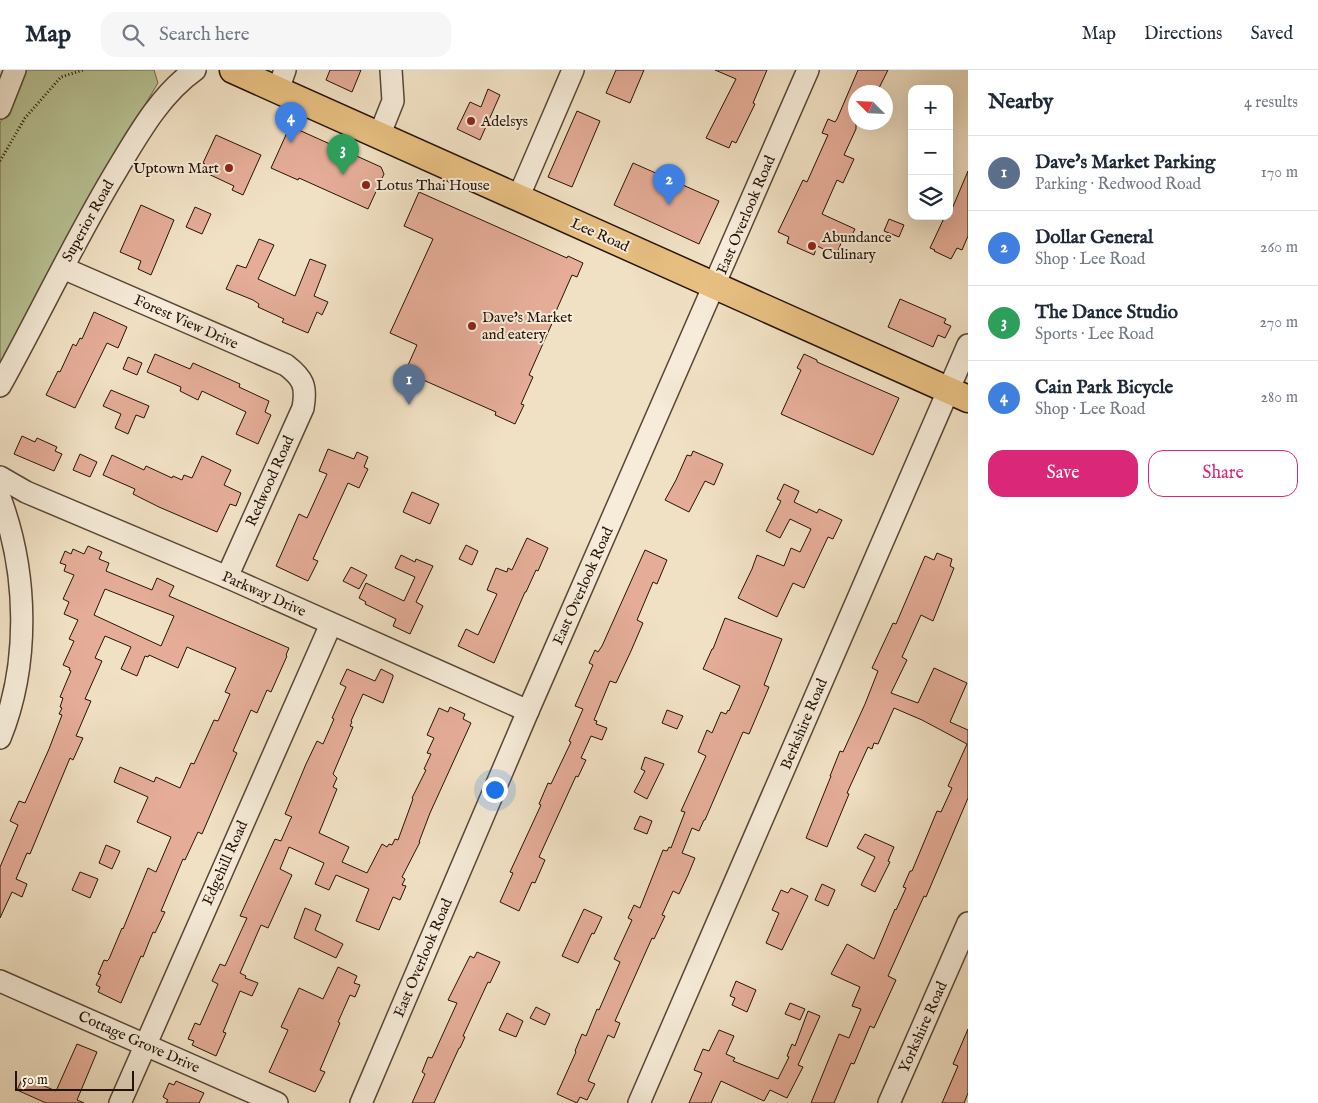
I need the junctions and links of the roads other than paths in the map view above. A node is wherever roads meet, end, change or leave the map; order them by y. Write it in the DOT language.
graph roads {
  1 [pos="15,70"];
  2 [pos="195,70"];
  3 [pos="233,70"];
  4 [pos="391,70"];
  5 [pos="573,70"];
  6 [pos="808,70"];
  7 [pos="281,80"];
  8 [pos="0,108"];
  9 [pos="379,136"];
  10 [pos="518,198"];
  11 [pos="63,268"];
  12 [pos="715,286"];
  13 [pos="968,345"];
  14 [pos="304,384"];
  15 [pos="0,386"];
  16 [pos="958,395"];
  17 [pos="0,477"];
  18 [pos="0,498"];
  19 [pos="227,577"];
  20 [pos="331,624"];
  21 [pos="528,711"];
  22 [pos="0,738"];
  23 [pos="968,923"];
  24 [pos="0,981"];
  25 [pos="145,1045"];
  26 [pos="120,1103"];
  27 [pos="278,1103"];
  28 [pos="361,1103"];
  29 [pos="639,1103"];
  30 [pos="889,1103"];
  1 -- 8 [label="street"];
  2 -- 11 [label="street, Superior Road"];
  3 -- 7 [label="main road, Lee Road"];
  4 -- 9 [label="street"];
  5 -- 10 [label="street"];
  6 -- 12 [label="street, East Overlook Road"];
  7 -- 9 [label="main road, Lee Road"];
  9 -- 10 [label="main road, Lee Road"];
  10 -- 12 [label="main road, Lee Road"];
  11 -- 14 [label="street, Forest View Drive"];
  11 -- 15 [label="street, Superior Road"];
  12 -- 16 [label="main road, Lee Road"];
  12 -- 21 [label="street, East Overlook Road"];
  13 -- 16 [label="street, Berkshire Road"];
  14 -- 19 [label="street, Redwood Road"];
  16 -- 29 [label="street, Berkshire Road"];
  17 -- 19 [label="street, Parkway Drive"];
  18 -- 22 [label="street"];
  19 -- 20 [label="street, Parkway Drive"];
  20 -- 21 [label="street, Parkway Drive"];
  20 -- 25 [label="street, Edgehill Road"];
  21 -- 28 [label="street, East Overlook Road"];
  23 -- 30 [label="street, Yorkshire Road"];
  24 -- 25 [label="street, Cottage Grove Drive"];
  25 -- 26 [label="street, Edgehill Road"];
  25 -- 27 [label="street, Cottage Grove Drive"];
}
